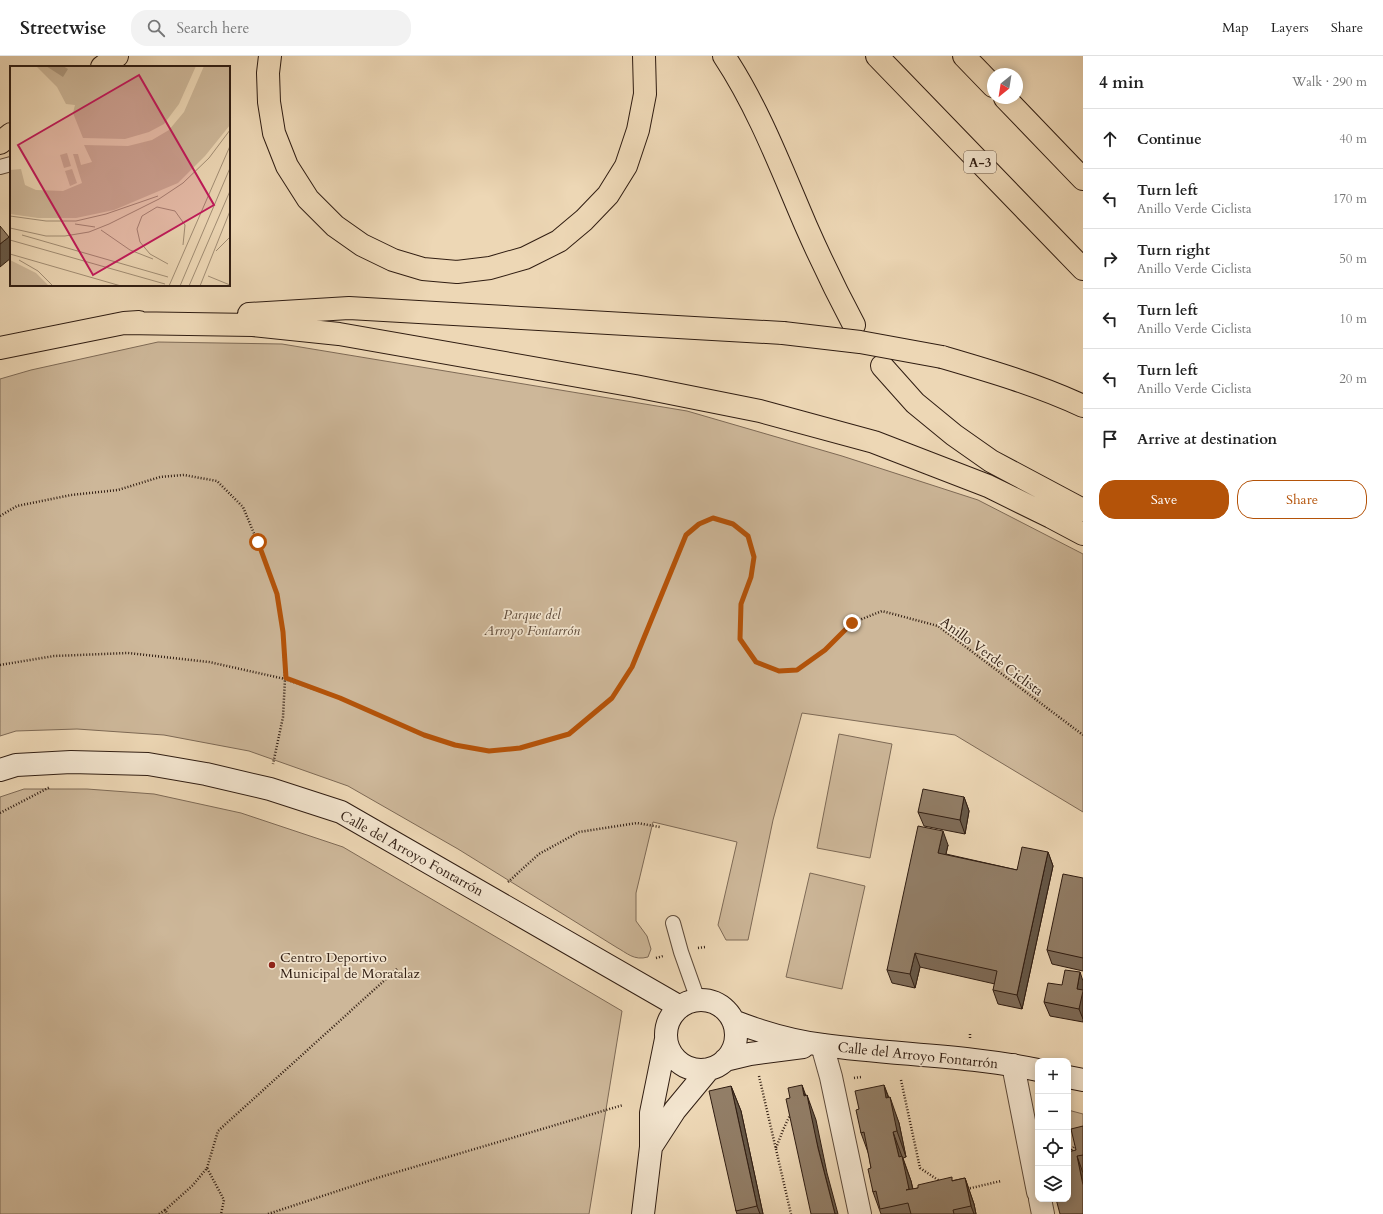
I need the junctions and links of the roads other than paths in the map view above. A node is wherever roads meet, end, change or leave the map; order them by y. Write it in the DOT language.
graph roads {
  1 [pos="270,56"];
  2 [pos="644,56"];
  3 [pos="724,56"];
  4 [pos="877,56"];
  5 [pos="964,56"];
  6 [pos="987,80"];
  7 [pos="1011,104"];
  8 [pos="10,135"];
  9 [pos="0,143"];
  10 [pos="10,164"];
  11 [pos="0,168"];
  12 [pos="1083,179"];
  13 [pos="1083,269"];
  14 [pos="124,323"];
  15 [pos="854,325"];
  16 [pos="0,348"];
  17 [pos="882,366"];
  18 [pos="1083,406"];
  19 [pos="1083,510"];
  20 [pos="1083,534"];
  21 [pos="0,770"];
  22 [pos="673,923"];
  23 [pos="689,1004"];
  24 [pos="733,1021"];
  25 [pos="666,1039"];
  26 [pos="822,1045"];
  27 [pos="717,1065"];
  28 [pos="1013,1065"];
  29 [pos="1035,1069"];
  30 [pos="1071,1078"];
  31 [pos="1083,1080"];
  32 [pos="651,1147"];
  33 [pos="1035,1177"];
  34 [pos="1041,1202"];
  35 [pos="643,1214"];
  36 [pos="860,1214"];
  37 [pos="1043,1214"];
  1 -- 2 [label="highway"];
  3 -- 15 [label="highway"];
  4 -- 13 [label="highway, A-3"];
  5 -- 6 [label="highway"];
  7 -- 12 [label="highway"];
  8 -- 9 [label="highway"];
  10 -- 11 [label="lane"];
  14 -- 16 [label="highway"];
  14 -- 18 [label="highway, bridge"];
  14 -- 20 [label="highway"];
  17 -- 19 [label="highway"];
  21 -- 23 [label="street, Calle del Arroyo Fontarrón"];
  22 -- 23 [label="lane"];
  23 -- 24 [label="street"];
  23 -- 25 [label="street"];
  24 -- 26 [label="street, Calle del Arroyo Fontarrón"];
  24 -- 27 [label="street"];
  25 -- 27 [label="street"];
  25 -- 32 [label="street"];
  26 -- 27 [label="street, Calle del Arroyo Fontarrón"];
  26 -- 28 [label="street, Calle del Arroyo Fontarrón"];
  26 -- 36 [label="street, Calle del Arroyo Fontarrón"];
  27 -- 32 [label="street"];
  28 -- 29 [label="street, Calle del Arroyo Fontarrón"];
  28 -- 33 [label="street, Calle del Arroyo Fontarrón"];
  30 -- 31 [label="street"];
  32 -- 35 [label="street"];
  34 -- 37 [label="street"];
}
